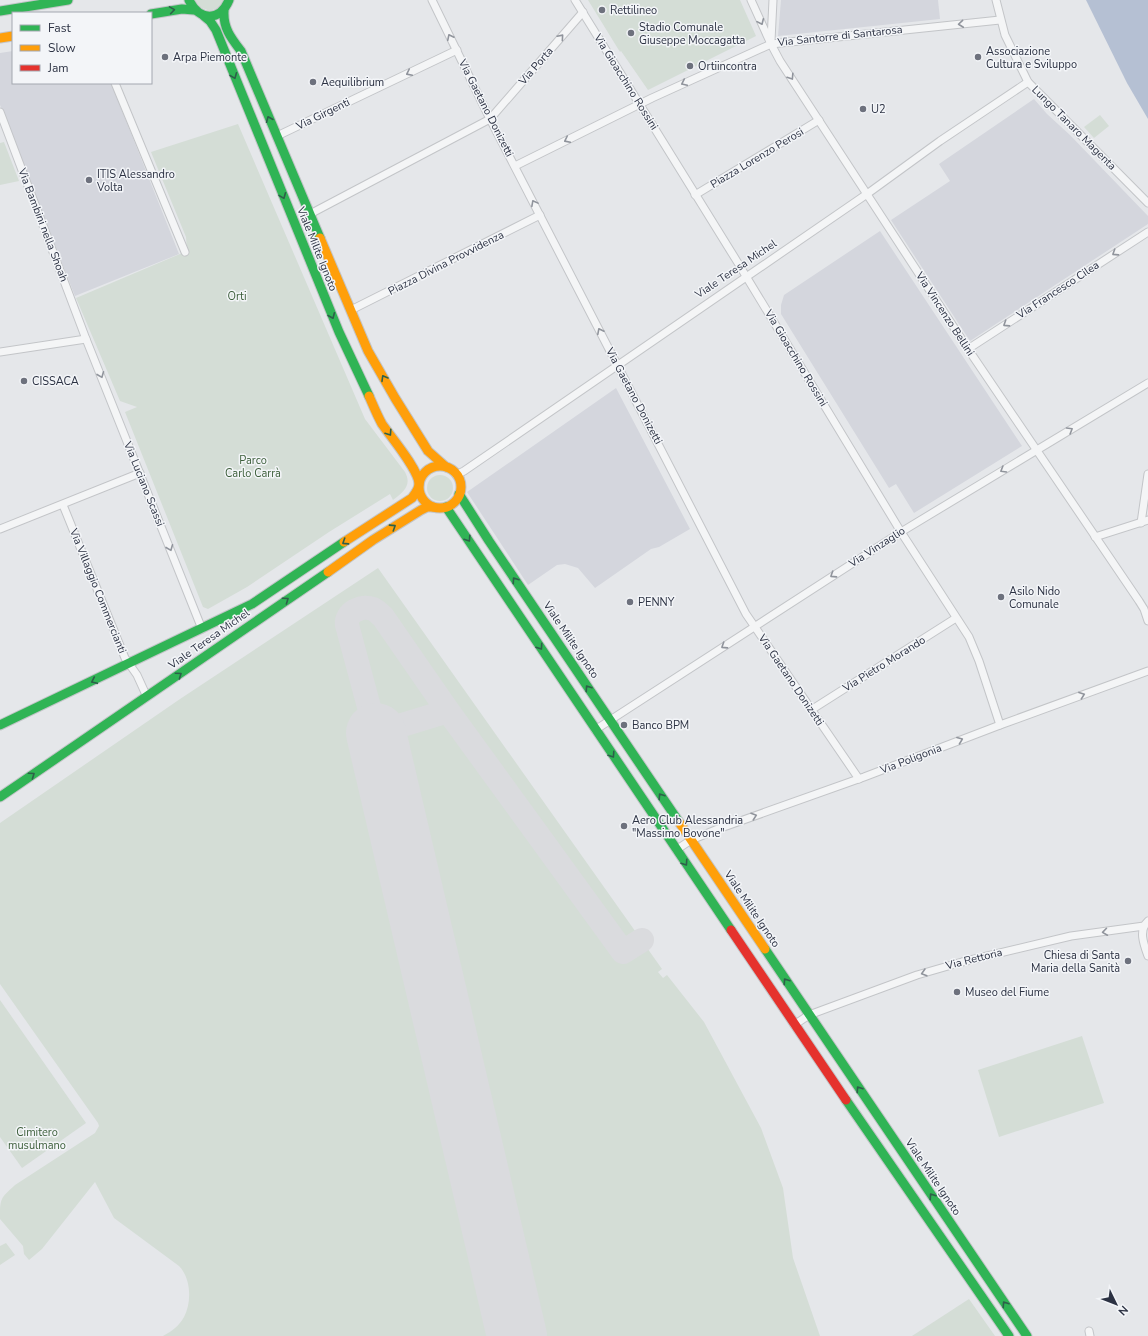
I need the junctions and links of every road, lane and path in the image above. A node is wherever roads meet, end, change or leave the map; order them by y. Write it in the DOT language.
graph roads {
  1 [pos="68,0"];
  2 [pos="189,0"];
  3 [pos="236,0"];
  4 [pos="432,0"];
  5 [pos="575,0"];
  6 [pos="751,0"];
  7 [pos="773,0"];
  8 [pos="996,0"];
  9 [pos="227,5"];
  10 [pos="0,10"];
  11 [pos="194,10"];
  12 [pos="583,12"];
  13 [pos="152,14"];
  14 [pos="204,16"];
  15 [pos="1000,20"];
  16 [pos="12,36"];
  17 [pos="0,38"];
  18 [pos="771,44"];
  19 [pos="457,50"];
  20 [pos="1028,82"];
  21 [pos="115,84"];
  22 [pos="640,104"];
  23 [pos="0,112"];
  24 [pos="490,119"];
  25 [pos="819,120"];
  26 [pos="277,136"];
  27 [pos="515,166"];
  28 [pos="867,194"];
  29 [pos="695,195"];
  30 [pos="1148,203"];
  31 [pos="310,214"];
  32 [pos="540,215"];
  33 [pos="1148,232"];
  34 [pos="185,252"];
  35 [pos="746,276"];
  36 [pos="351,310"];
  37 [pos="86,339"];
  38 [pos="968,349"];
  39 [pos="0,352"];
  40 [pos="618,365"];
  41 [pos="1147,384"];
  42 [pos="1036,450"];
  43 [pos="446,467"];
  44 [pos="140,473"];
  45 [pos="1148,474"];
  46 [pos="456,475"];
  47 [pos="419,486"];
  48 [pos="459,494"];
  49 [pos="63,505"];
  50 [pos="433,507"];
  51 [pos="446,507"];
  52 [pos="1148,520"];
  53 [pos="1141,523"];
  54 [pos="0,529"];
  55 [pos="901,532"];
  56 [pos="1095,537"];
  57 [pos="956,618"];
  58 [pos="1148,622"];
  59 [pos="754,626"];
  60 [pos="202,630"];
  61 [pos="129,664"];
  62 [pos="1148,671"];
  63 [pos="147,697"];
  64 [pos="811,710"];
  65 [pos="610,720"];
  66 [pos="0,725"];
  67 [pos="1000,725"];
  68 [pos="595,730"];
  69 [pos="859,779"];
  70 [pos="0,797"];
  71 [pos="691,840"];
  72 [pos="676,850"];
  73 [pos="1146,924"];
  74 [pos="1148,956"];
  75 [pos="809,1015"];
  76 [pos="794,1024"];
  77 [pos="1009,1336"];
  78 [pos="1027,1336"];
  1 -- 10 [label="main road"];
  2 -- 11 [label="main road"];
  3 -- 9 [label="main road"];
  19 -- 4 [label="street, Via Gaetano Donizetti, one-way"];
  5 -- 12 [label="street, Via Gioacchino Rossini"];
  6 -- 18 [label="street, Via Vincenzo Bellini, one-way"];
  7 -- 18 [label="street"];
  8 -- 15 [label="street, Lungo Tanaro Magenta"];
  9 -- 14 [label="main road"];
  26 -- 9 [label="main road, Viale Milite Ignoto, one-way"];
  13 -- 11 [label="main road, one-way"];
  11 -- 14 [label="main road, Viale Milite Ignoto"];
  12 -- 22 [label="street, Via Gioacchino Rossini"];
  24 -- 12 [label="street, Via Porta, one-way"];
  14 -- 47 [label="main road, Viale Milite Ignoto, one-way"];
  15 -- 18 [label="street, Via Santorre di Santarosa, one-way"];
  15 -- 20 [label="street, Lungo Tanaro Magenta"];
  16 -- 17 [label="main road"];
  18 -- 22 [label="street, Via Santorre di Santarosa, one-way"];
  18 -- 25 [label="street, Via Vincenzo Bellini, one-way"];
  19 -- 24 [label="street, Via Gaetano Donizetti"];
  19 -- 26 [label="street, Via Girgenti, one-way"];
  20 -- 28 [label="street, Viale Teresa Michel"];
  20 -- 30 [label="street, Lungo Tanaro Magenta"];
  21 -- 34 [label="street"];
  22 -- 27 [label="street, Via Santorre di Santarosa, one-way"];
  22 -- 29 [label="street, Via Gioacchino Rossini"];
  23 -- 37 [label="street, Via Bambini nella Shoah"];
  24 -- 27 [label="street, Via Gaetano Donizetti"];
  24 -- 31 [label="street"];
  25 -- 28 [label="street, Via Vincenzo Bellini"];
  25 -- 29 [label="street, Piazza Lorenzo Perosi"];
  26 -- 31 [label="main road, Viale Milite Ignoto"];
  32 -- 27 [label="street, Via Gaetano Donizetti, one-way"];
  28 -- 35 [label="street, Viale Teresa Michel"];
  28 -- 38 [label="street, Via Vincenzo Bellini"];
  29 -- 35 [label="street, Via Gioacchino Rossini"];
  31 -- 36 [label="main road, Viale Milite Ignoto"];
  32 -- 36 [label="street, Piazza Divina Provvidenza"];
  40 -- 32 [label="street, Via Gaetano Donizetti, one-way"];
  33 -- 38 [label="street, Via Francesco Cilea, one-way"];
  35 -- 40 [label="street, Viale Teresa Michel"];
  35 -- 55 [label="street, Via Gioacchino Rossini"];
  43 -- 36 [label="main road, Viale Milite Ignoto, one-way"];
  37 -- 39 [label="street"];
  37 -- 44 [label="street, Via Luciano Scassi, one-way"];
  38 -- 42 [label="street, Via Vincenzo Bellini"];
  40 -- 46 [label="street, Viale Teresa Michel"];
  40 -- 59 [label="street, Via Gaetano Donizetti"];
  42 -- 41 [label="street, Via Vinzaglio, one-way"];
  42 -- 55 [label="street, Via Vinzaglio, one-way"];
  42 -- 56 [label="street, Via Vincenzo Bellini"];
  43 -- 46 [label="main road"];
  43 -- 47 [label="main road"];
  44 -- 49 [label="street"];
  44 -- 60 [label="street, Via Luciano Scassi, one-way"];
  45 -- 53 [label="street"];
  46 -- 48 [label="main road"];
  47 -- 50 [label="main road"];
  47 -- 60 [label="main road, Viale Teresa Michel, one-way"];
  48 -- 51 [label="main road"];
  65 -- 48 [label="main road, Viale Milite Ignoto, one-way"];
  49 -- 54 [label="street"];
  49 -- 61 [label="street, Via Villaggio Commercianti"];
  50 -- 51 [label="main road"];
  63 -- 50 [label="main road, Viale Teresa Michel, one-way"];
  51 -- 68 [label="main road, one-way"];
  52 -- 53 [label="street"];
  53 -- 56 [label="street"];
  55 -- 57 [label="street, Via Gioacchino Rossini"];
  55 -- 59 [label="street, Via Vinzaglio, one-way"];
  56 -- 58 [label="street, Via Vincenzo Bellini"];
  57 -- 64 [label="street, Via Pietro Morando"];
  57 -- 67 [label="street, Via Gioacchino Rossini"];
  59 -- 64 [label="street, Via Gaetano Donizetti"];
  59 -- 65 [label="street, Via Vinzaglio, one-way"];
  60 -- 61 [label="main road, Viale Teresa Michel"];
  61 -- 63 [label="street, Via Villaggio Commercianti"];
  61 -- 66 [label="main road, Viale Teresa Michel, one-way"];
  67 -- 62 [label="street, Via Poligonia, one-way"];
  70 -- 63 [label="main road, Viale Teresa Michel, one-way"];
  64 -- 69 [label="street, Via Gaetano Donizetti"];
  65 -- 68 [label="street, Via Vinzaglio"];
  71 -- 65 [label="main road, Viale Milite Ignoto, one-way"];
  69 -- 67 [label="street, Via Poligonia, one-way"];
  68 -- 72 [label="main road, one-way"];
  71 -- 69 [label="street, Via Poligonia, one-way"];
  71 -- 72 [label="street, Via Poligonia"];
  75 -- 71 [label="main road, Viale Milite Ignoto, one-way"];
  72 -- 76 [label="main road, one-way"];
  73 -- 74 [label="street"];
  73 -- 75 [label="street, Via Rettoria, one-way"];
  75 -- 76 [label="street, Via Rettoria"];
  78 -- 75 [label="main road, Viale Milite Ignoto, one-way"];
  76 -- 77 [label="main road"];
}
